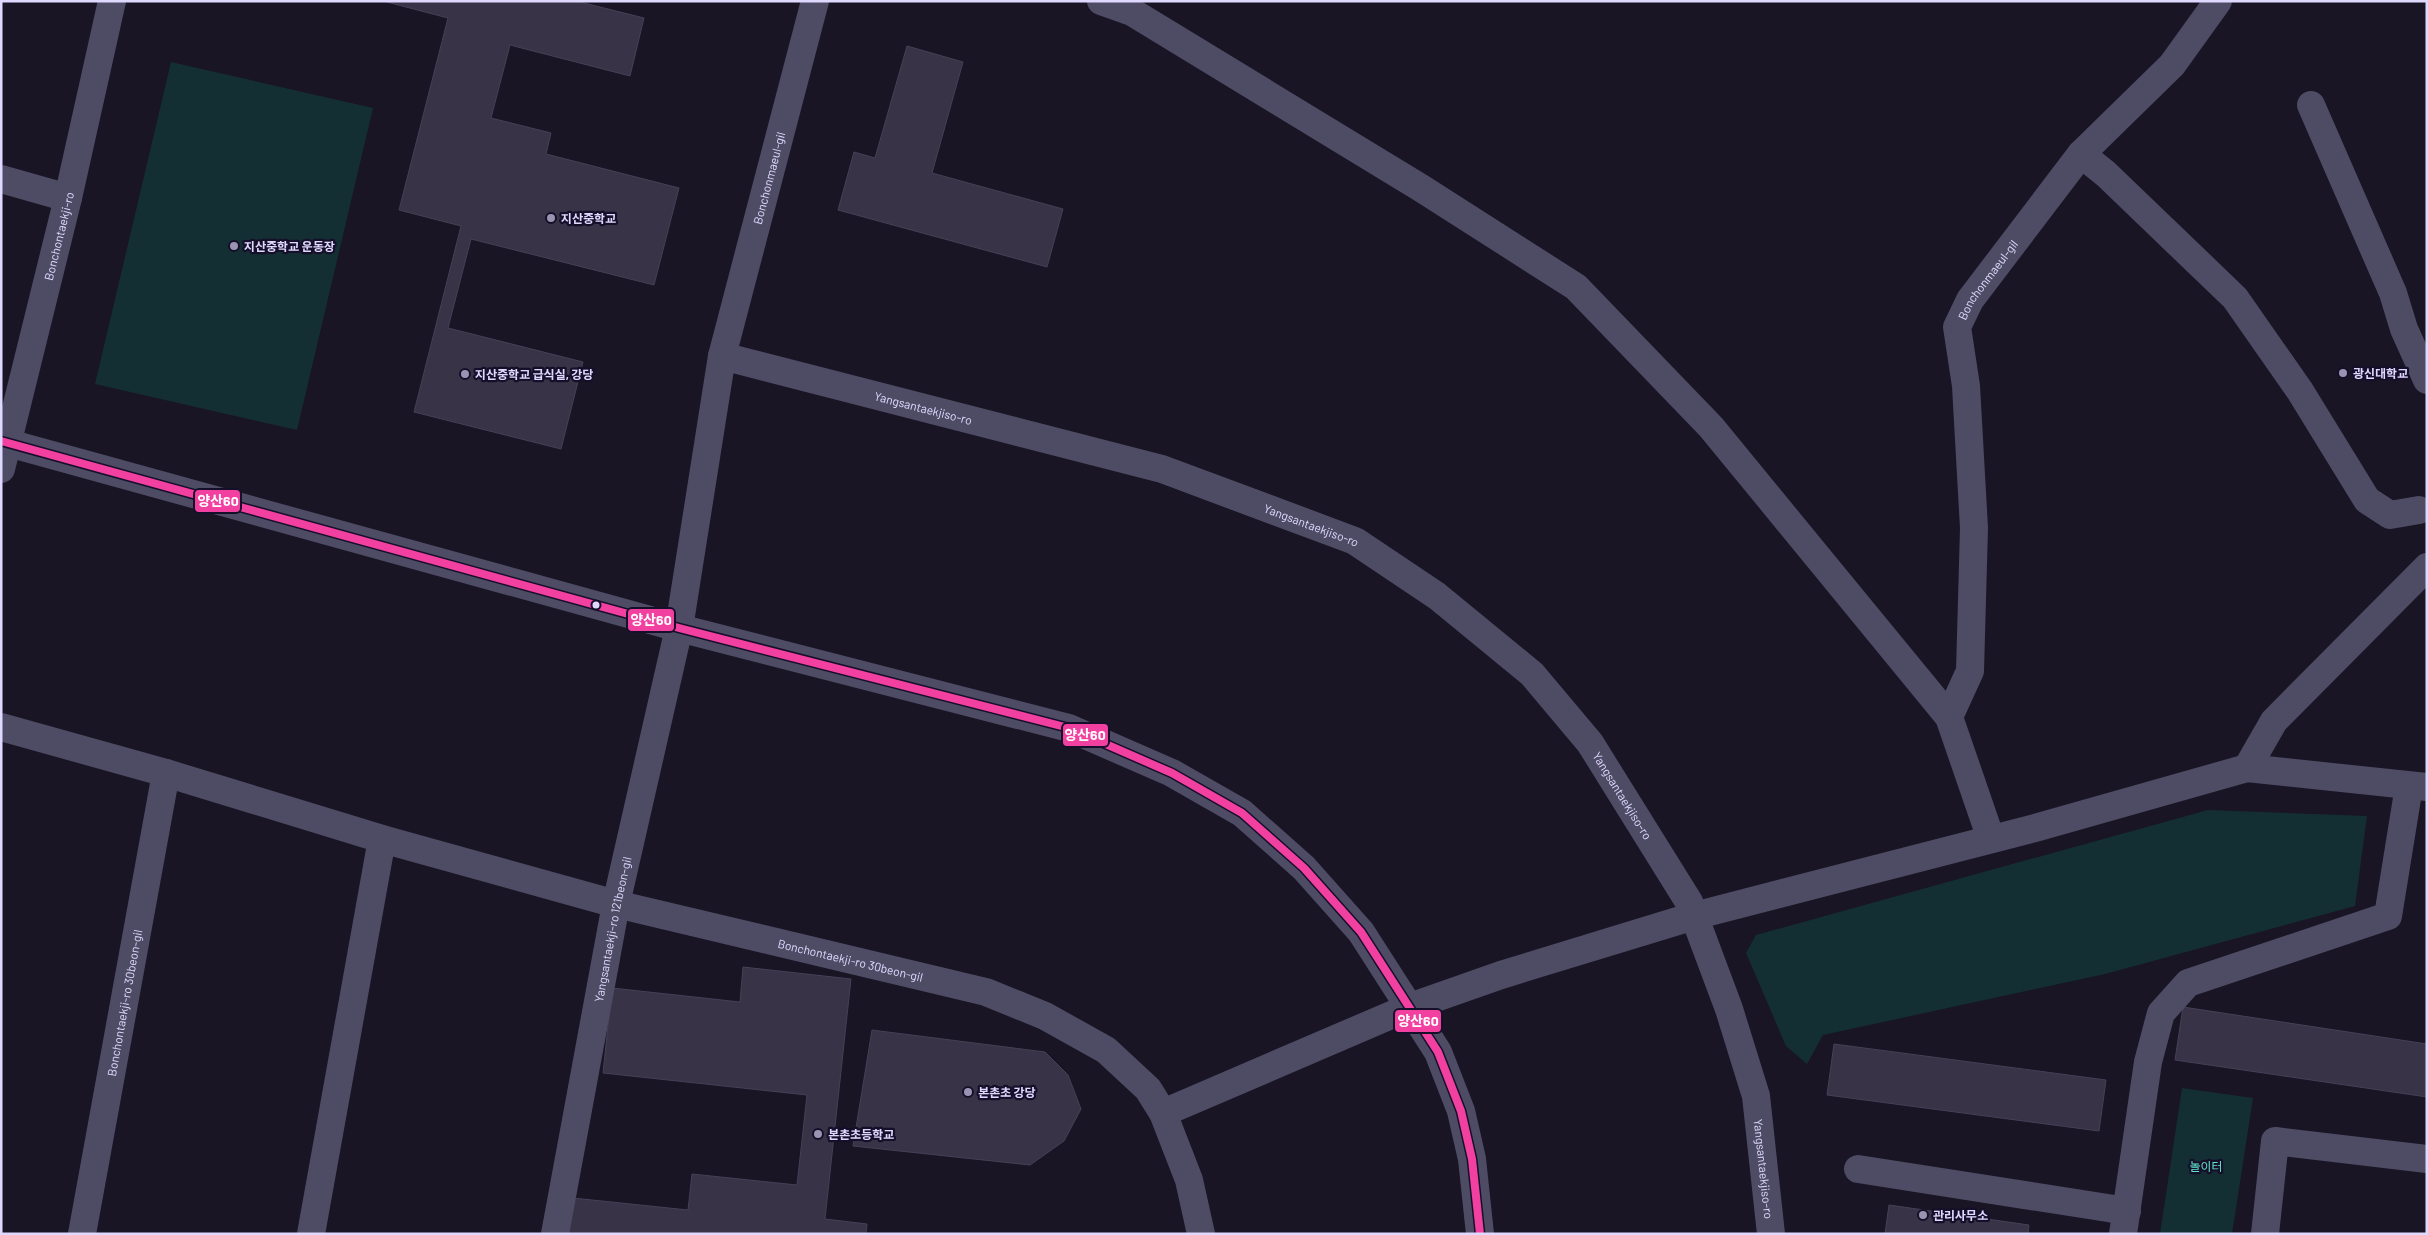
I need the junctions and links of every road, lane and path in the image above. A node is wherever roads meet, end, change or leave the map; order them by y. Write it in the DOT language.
graph roads {
  1 [pos="112,1"];
  2 [pos="815,1"];
  3 [pos="1100,1"];
  4 [pos="2218,1"];
  5 [pos="2311,105"];
  6 [pos="2082,154"];
  7 [pos="1,179"];
  8 [pos="68,198"];
  9 [pos="722,356"];
  10 [pos="2427,380"];
  11 [pos="4,442"];
  12 [pos="1,469"];
  13 [pos="2424,511"];
  14 [pos="2427,567"];
  15 [pos="679,628"];
  16 [pos="1949,717"];
  17 [pos="1,727"];
  18 [pos="2247,768"];
  19 [pos="166,773"];
  20 [pos="2418,786"];
  21 [pos="382,839"];
  22 [pos="1991,839"];
  23 [pos="616,904"];
  24 [pos="1694,916"];
  25 [pos="1410,1007"];
  26 [pos="1163,1113"];
  27 [pos="2427,1159"];
  28 [pos="1858,1168"];
  29 [pos="2125,1222"];
  30 [pos="82,1234"];
  31 [pos="311,1234"];
  32 [pos="555,1234"];
  33 [pos="1201,1234"];
  34 [pos="1480,1234"];
  35 [pos="1771,1234"];
  36 [pos="2265,1234"];
  1 -- 8 [label="street, Bonchontaekji-ro"];
  2 -- 9 [label="street, Bonchonmaeul-gil"];
  3 -- 16 [label="street"];
  4 -- 6 [label="street, Bonchonmaeul-gil"];
  5 -- 10 [label="street"];
  6 -- 13 [label="street"];
  6 -- 16 [label="street, Bonchonmaeul-gil"];
  7 -- 8 [label="street"];
  8 -- 11 [label="street, Bonchontaekji-ro"];
  9 -- 15 [label="street"];
  9 -- 24 [label="street, Yangsantaekjiso-ro"];
  11 -- 12 [label="street, Bonchontaekji-ro"];
  11 -- 15 [label="street"];
  14 -- 18 [label="street"];
  15 -- 23 [label="street, Yangsantaekji-ro 121beon-gil"];
  15 -- 25 [label="street"];
  16 -- 22 [label="street"];
  17 -- 19 [label="street, Bonchontaekji-ro 30beon-gil"];
  18 -- 20 [label="street"];
  18 -- 22 [label="street"];
  19 -- 21 [label="street, Bonchontaekji-ro 30beon-gil"];
  19 -- 30 [label="street, Bonchontaekji-ro 30beon-gil"];
  20 -- 29 [label="street"];
  21 -- 23 [label="street, Bonchontaekji-ro 30beon-gil"];
  21 -- 31 [label="street"];
  22 -- 24 [label="street"];
  23 -- 26 [label="street, Bonchontaekji-ro 30beon-gil"];
  23 -- 32 [label="street, Yangsantaekji-ro 121beon-gil"];
  24 -- 25 [label="street"];
  24 -- 35 [label="street, Yangsantaekjiso-ro"];
  25 -- 26 [label="street"];
  25 -- 34 [label="street"];
  26 -- 33 [label="street, Bonchontaekji-ro 30beon-gil"];
  27 -- 36 [label="street"];
  28 -- 29 [label="street"];
}
